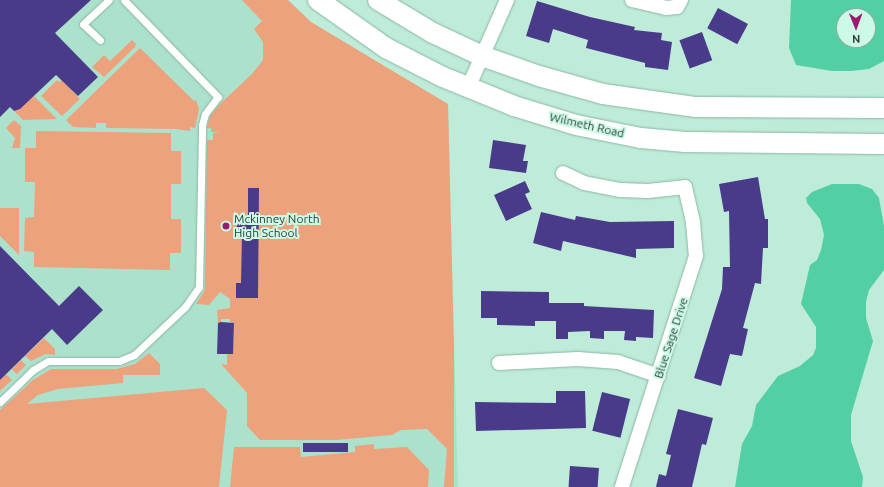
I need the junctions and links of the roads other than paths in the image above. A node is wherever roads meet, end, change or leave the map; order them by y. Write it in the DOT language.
graph roads {
  1 [pos="109,0"];
  2 [pos="124,0"];
  3 [pos="318,0"];
  4 [pos="378,0"];
  5 [pos="507,0"];
  6 [pos="632,0"];
  7 [pos="679,3"];
  8 [pos="100,40"];
  9 [pos="482,56"];
  10 [pos="468,88"];
  11 [pos="884,108"];
  12 [pos="884,144"];
  13 [pos="563,173"];
  14 [pos="499,363"];
  15 [pos="659,376"];
  16 [pos="0,402"];
  17 [pos="622,487"];
  1 -- 8 [label="lane"];
  2 -- 16 [label="lane"];
  3 -- 10 [label="main road, Wilmeth Road"];
  4 -- 9 [label="main road"];
  5 -- 9 [label="street"];
  6 -- 7 [label="street"];
  9 -- 10 [label="street"];
  9 -- 11 [label="main road"];
  10 -- 12 [label="main road, Wilmeth Road"];
  13 -- 15 [label="street, Blue Sage Drive"];
  14 -- 15 [label="street"];
  15 -- 17 [label="street, Blue Sage Drive"];
}
